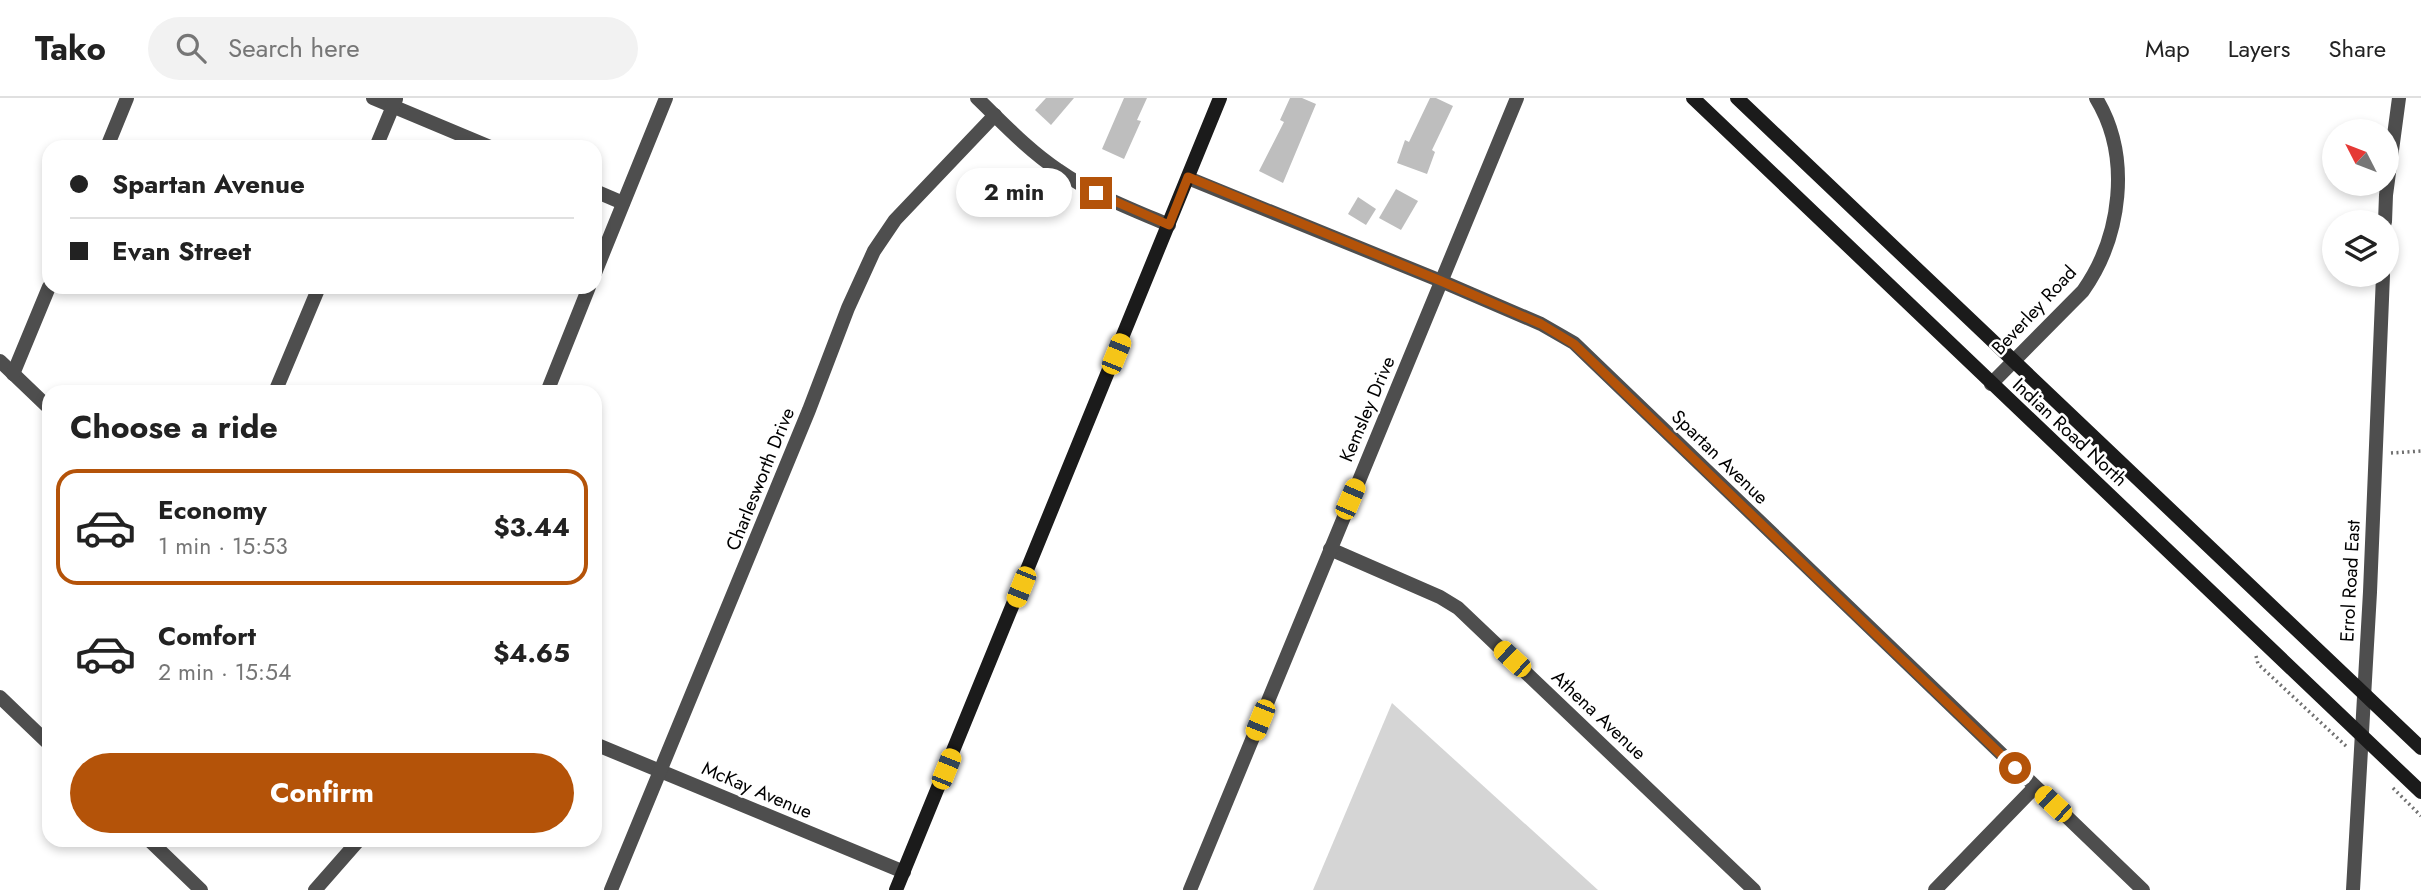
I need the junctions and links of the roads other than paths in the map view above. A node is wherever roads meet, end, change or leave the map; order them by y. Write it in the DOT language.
graph roads {
  1 [pos="127,98"];
  2 [pos="373,98"];
  3 [pos="666,98"];
  4 [pos="977,98"];
  5 [pos="1220,98"];
  6 [pos="1517,98"];
  7 [pos="1693,98"];
  8 [pos="1737,98"];
  9 [pos="2095,98"];
  10 [pos="2399,98"];
  11 [pos="395,102"];
  12 [pos="995,115"];
  13 [pos="110,140"];
  14 [pos="379,140"];
  15 [pos="475,140"];
  16 [pos="1188,177"];
  17 [pos="602,194"];
  18 [pos="624,203"];
  19 [pos="2385,210"];
  20 [pos="1169,225"];
  21 [pos="602,256"];
  22 [pos="1441,281"];
  23 [pos="2382,287"];
  24 [pos="47,294"];
  25 [pos="315,294"];
  26 [pos="586,294"];
  27 [pos="0,362"];
  28 [pos="2013,362"];
  29 [pos="13,374"];
  30 [pos="1992,384"];
  31 [pos="278,385"];
  32 [pos="550,385"];
  33 [pos="42,401"];
  34 [pos="1330,549"];
  35 [pos="2363,692"];
  36 [pos="0,697"];
  37 [pos="2361,733"];
  38 [pos="42,737"];
  39 [pos="602,747"];
  40 [pos="2421,748"];
  41 [pos="660,771"];
  42 [pos="2035,787"];
  43 [pos="2421,792"];
  44 [pos="156,847"];
  45 [pos="354,847"];
  46 [pos="904,872"];
  47 [pos="201,890"];
  48 [pos="315,890"];
  49 [pos="611,890"];
  50 [pos="897,890"];
  51 [pos="1190,890"];
  52 [pos="1754,890"];
  53 [pos="1935,890"];
  54 [pos="2143,890"];
  55 [pos="2353,890"];
  1 -- 13 [label="street"];
  2 -- 11 [label="street"];
  3 -- 18 [label="street"];
  4 -- 12 [label="street"];
  5 -- 16 [label="main road"];
  6 -- 22 [label="street, Kemsley Drive"];
  7 -- 30 [label="main road, Indian Road North"];
  8 -- 28 [label="main road, Indian Road North"];
  9 -- 28 [label="street, Beverley Road"];
  10 -- 19 [label="street"];
  11 -- 14 [label="street"];
  11 -- 15 [label="street"];
  12 -- 20 [label="street"];
  12 -- 41 [label="street, Charlesworth Drive"];
  16 -- 20 [label="main road"];
  16 -- 22 [label="street, Spartan Avenue"];
  17 -- 18 [label="street"];
  18 -- 21 [label="street"];
  20 -- 46 [label="main road"];
  22 -- 34 [label="street, Kemsley Drive"];
  22 -- 42 [label="street, Spartan Avenue"];
  23 -- 35 [label="street, Errol Road East"];
  24 -- 29 [label="street"];
  25 -- 31 [label="street"];
  26 -- 32 [label="street"];
  27 -- 29 [label="street"];
  28 -- 30 [label="street, Beverley Road"];
  28 -- 35 [label="main road, Indian Road North"];
  29 -- 33 [label="street"];
  30 -- 37 [label="main road, Indian Road North"];
  34 -- 51 [label="street, Kemsley Drive"];
  34 -- 52 [label="street, Athena Avenue"];
  35 -- 37 [label="street, Errol Road East"];
  35 -- 40 [label="main road, Indian Road North"];
  36 -- 38 [label="street"];
  37 -- 43 [label="main road, Indian Road North"];
  37 -- 55 [label="street, Errol Road East"];
  39 -- 41 [label="street, McKay Avenue"];
  41 -- 46 [label="street, McKay Avenue"];
  41 -- 49 [label="street, Charlesworth Drive"];
  42 -- 53 [label="street"];
  42 -- 54 [label="street, Spartan Avenue"];
  44 -- 47 [label="street"];
  45 -- 48 [label="street"];
  46 -- 50 [label="main road"];
}
